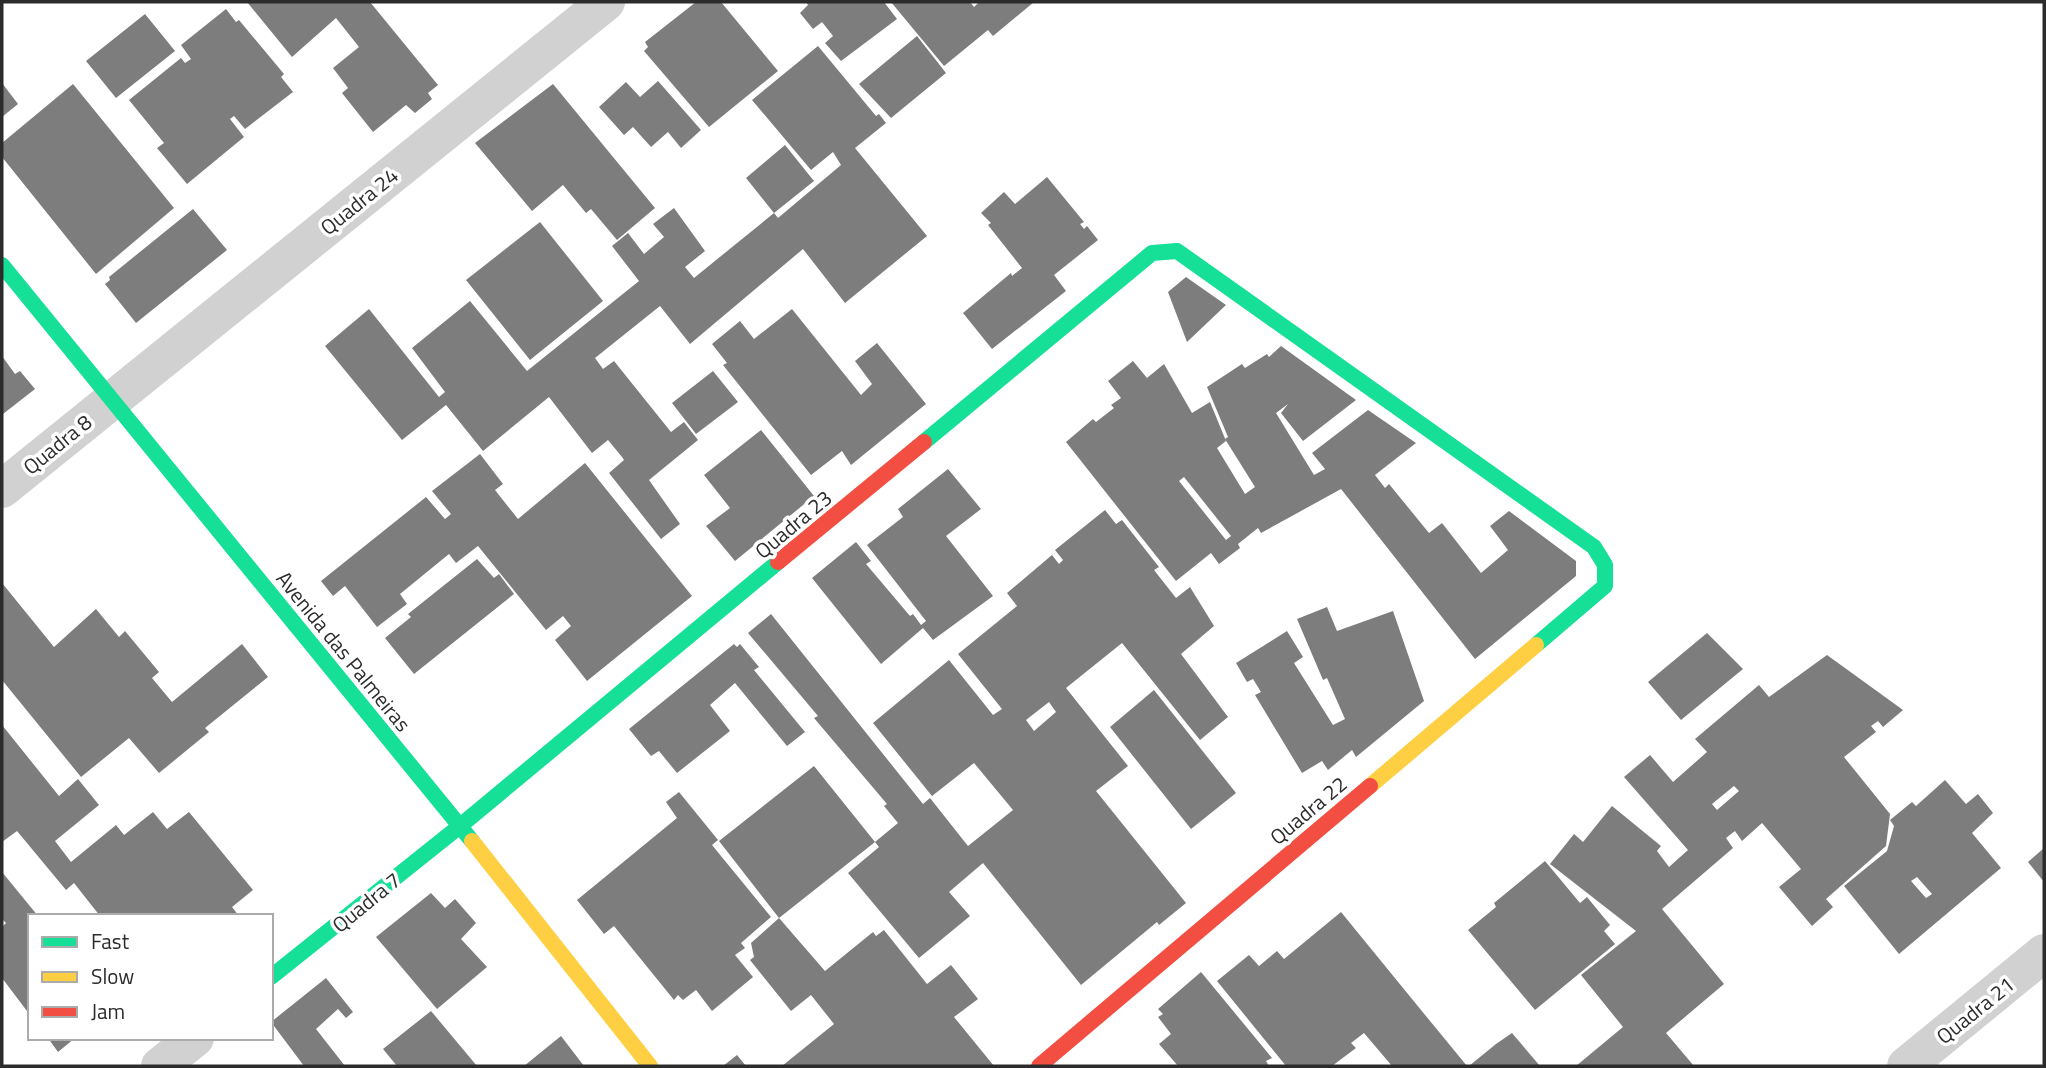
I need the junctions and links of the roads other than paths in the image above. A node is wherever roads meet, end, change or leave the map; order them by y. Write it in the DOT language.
graph roads {
  1 [pos="606,2"];
  2 [pos="2,265"];
  3 [pos="113,400"];
  4 [pos="2,489"];
  5 [pos="1605,586"];
  6 [pos="460,826"];
  7 [pos="2044,953"];
  8 [pos="273,975"];
  9 [pos="192,1040"];
  10 [pos="160,1066"];
  11 [pos="650,1066"];
  12 [pos="1039,1066"];
  13 [pos="1906,1066"];
  1 -- 3 [label="street, Quadra 24"];
  2 -- 3 [label="street, Avenida das Palmeiras"];
  3 -- 4 [label="street, Quadra 8"];
  3 -- 6 [label="street, Avenida das Palmeiras"];
  5 -- 6 [label="street, Quadra 23"];
  5 -- 12 [label="street, Quadra 22"];
  6 -- 8 [label="street, Quadra 7"];
  6 -- 11 [label="street, Avenida das Palmeiras"];
  7 -- 13 [label="street, Quadra 21"];
  9 -- 10 [label="street"];
}
